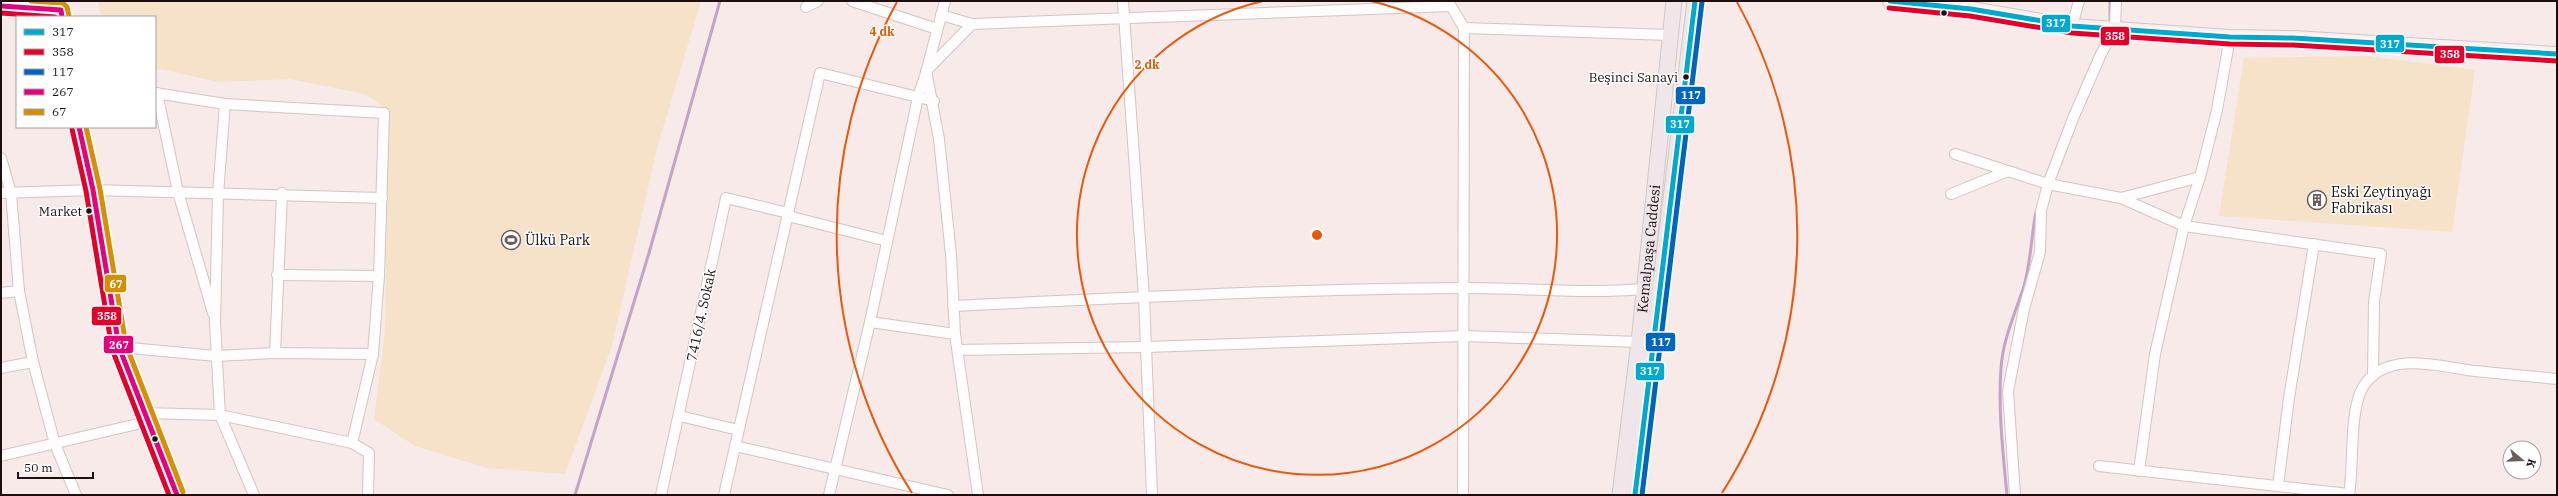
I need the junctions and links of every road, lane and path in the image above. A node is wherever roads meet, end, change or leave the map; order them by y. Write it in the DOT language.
graph roads {
  1 [pos="818,1"];
  2 [pos="852,1"];
  3 [pos="945,1"];
  4 [pos="1123,1"];
  5 [pos="1674,1"];
  6 [pos="1695,1"];
  7 [pos="1890,1"];
  8 [pos="2079,1"];
  9 [pos="2116,1"];
  10 [pos="1451,4"];
  11 [pos="1,6"];
  12 [pos="1313,6"];
  13 [pos="806,8"];
  14 [pos="61,9"];
  15 [pos="941,15"];
  16 [pos="1124,17"];
  17 [pos="972,24"];
  18 [pos="2072,26"];
  19 [pos="1464,28"];
  20 [pos="2115,28"];
  21 [pos="937,29"];
  22 [pos="1669,34"];
  23 [pos="2230,37"];
  24 [pos="2557,54"];
  25 [pos="927,70"];
  26 [pos="156,93"];
  27 [pos="918,97"];
  28 [pos="934,101"];
  29 [pos="225,104"];
  30 [pos="79,128"];
  31 [pos="1956,154"];
  32 [pos="1,158"];
  33 [pos="2008,171"];
  34 [pos="2200,177"];
  35 [pos="2048,184"];
  36 [pos="93,190"];
  37 [pos="178,192"];
  38 [pos="6,193"];
  39 [pos="282,193"];
  40 [pos="218,194"];
  41 [pos="1951,194"];
  42 [pos="382,198"];
  43 [pos="2121,198"];
  44 [pos="788,215"];
  45 [pos="2184,226"];
  46 [pos="887,242"];
  47 [pos="2314,244"];
  48 [pos="277,275"];
  49 [pos="380,276"];
  50 [pos="1464,288"];
  51 [pos="1644,289"];
  52 [pos="19,290"];
  53 [pos="1,293"];
  54 [pos="1144,297"];
  55 [pos="953,306"];
  56 [pos="870,322"];
  57 [pos="216,323"];
  58 [pos="955,334"];
  59 [pos="1464,336"];
  60 [pos="1639,342"];
  61 [pos="119,347"];
  62 [pos="1146,347"];
  63 [pos="958,350"];
  64 [pos="275,353"];
  65 [pos="374,354"];
  66 [pos="216,356"];
  67 [pos="32,362"];
  68 [pos="1,368"];
  69 [pos="2372,376"];
  70 [pos="2557,378"];
  71 [pos="220,415"];
  72 [pos="680,416"];
  73 [pos="145,417"];
  74 [pos="738,430"];
  75 [pos="55,444"];
  76 [pos="352,444"];
  77 [pos="735,446"];
  78 [pos="1,456"];
  79 [pos="2099,466"];
  80 [pos="836,467"];
  81 [pos="2138,471"];
  82 [pos="2278,486"];
  83 [pos="76,495"];
  84 [pos="177,495"];
  85 [pos="254,495"];
  86 [pos="368,495"];
  87 [pos="661,495"];
  88 [pos="724,495"];
  89 [pos="829,495"];
  90 [pos="948,495"];
  91 [pos="978,495"];
  92 [pos="1152,495"];
  93 [pos="1464,495"];
  94 [pos="1620,495"];
  95 [pos="1635,495"];
  96 [pos="2015,495"];
  97 [pos="2349,495"];
  1 -- 13 [label="street"];
  2 -- 21 [label="street"];
  3 -- 15 [label="street"];
  4 -- 16 [label="street"];
  5 -- 22 [label="main road, Kemalpaşa Caddesi"];
  6 -- 95 [label="main road, Kemalpaşa Caddesi"];
  7 -- 18 [label="street"];
  8 -- 18 [label="street"];
  9 -- 20 [label="street"];
  10 -- 12 [label="street"];
  10 -- 19 [label="street"];
  11 -- 14 [label="street"];
  12 -- 16 [label="street"];
  15 -- 17 [label="street"];
  15 -- 21 [label="street"];
  16 -- 17 [label="street"];
  16 -- 54 [label="street"];
  17 -- 25 [label="street"];
  18 -- 20 [label="street"];
  19 -- 22 [label="street"];
  19 -- 50 [label="street"];
  20 -- 23 [label="street"];
  20 -- 35 [label="street"];
  21 -- 25 [label="street"];
  22 -- 51 [label="main road, Kemalpaşa Caddesi"];
  23 -- 24 [label="street"];
  23 -- 34 [label="street"];
  25 -- 27 [label="street"];
  25 -- 28 [label="street"];
  26 -- 29 [label="street"];
  26 -- 37 [label="street"];
  27 -- 28 [label="street"];
  27 -- 44 [label="street"];
  27 -- 46 [label="street"];
  28 -- 55 [label="street"];
  29 -- 40 [label="street"];
  29 -- 42 [label="street"];
  30 -- 36 [label="street"];
  31 -- 33 [label="street"];
  32 -- 38 [label="street"];
  33 -- 35 [label="street"];
  33 -- 41 [label="street"];
  34 -- 43 [label="street"];
  34 -- 45 [label="street"];
  35 -- 43 [label="street"];
  35 -- 96 [label="street"];
  36 -- 37 [label="street"];
  36 -- 38 [label="street"];
  36 -- 61 [label="street"];
  37 -- 40 [label="street"];
  37 -- 57 [label="street"];
  38 -- 52 [label="street"];
  39 -- 40 [label="street"];
  39 -- 42 [label="street"];
  39 -- 48 [label="street"];
  40 -- 57 [label="street"];
  42 -- 49 [label="street"];
  43 -- 45 [label="street"];
  44 -- 46 [label="street"];
  44 -- 72 [label="street, 7416/4. Sokak"];
  44 -- 74 [label="street"];
  45 -- 47 [label="street"];
  45 -- 81 [label="street"];
  46 -- 56 [label="street"];
  47 -- 69 [label="street"];
  47 -- 82 [label="street"];
  48 -- 49 [label="street"];
  48 -- 64 [label="street"];
  49 -- 65 [label="street"];
  50 -- 51 [label="street"];
  50 -- 54 [label="street"];
  50 -- 59 [label="street"];
  51 -- 60 [label="main road, Kemalpaşa Caddesi"];
  52 -- 53 [label="street"];
  52 -- 67 [label="street"];
  54 -- 55 [label="street"];
  54 -- 62 [label="street"];
  55 -- 58 [label="street"];
  56 -- 58 [label="street"];
  56 -- 80 [label="street"];
  57 -- 66 [label="street"];
  58 -- 63 [label="street"];
  59 -- 60 [label="street"];
  59 -- 62 [label="street"];
  59 -- 93 [label="street"];
  60 -- 94 [label="main road, Kemalpaşa Caddesi"];
  61 -- 66 [label="street"];
  61 -- 73 [label="street"];
  62 -- 63 [label="street"];
  62 -- 92 [label="street"];
  63 -- 91 [label="street"];
  64 -- 65 [label="street"];
  64 -- 66 [label="street"];
  65 -- 76 [label="street"];
  66 -- 71 [label="street"];
  67 -- 68 [label="street"];
  67 -- 75 [label="street"];
  69 -- 70 [label="street"];
  69 -- 97 [label="street"];
  71 -- 73 [label="street"];
  71 -- 76 [label="street"];
  71 -- 85 [label="street"];
  72 -- 74 [label="street"];
  72 -- 87 [label="street, 7416/4. Sokak"];
  73 -- 75 [label="street"];
  73 -- 84 [label="street"];
  74 -- 77 [label="street"];
  75 -- 78 [label="street"];
  75 -- 83 [label="street"];
  76 -- 86 [label="street"];
  77 -- 80 [label="street"];
  77 -- 88 [label="street"];
  79 -- 81 [label="street"];
  80 -- 89 [label="street"];
  80 -- 90 [label="street"];
  81 -- 82 [label="street"];
  82 -- 97 [label="street"];
}
